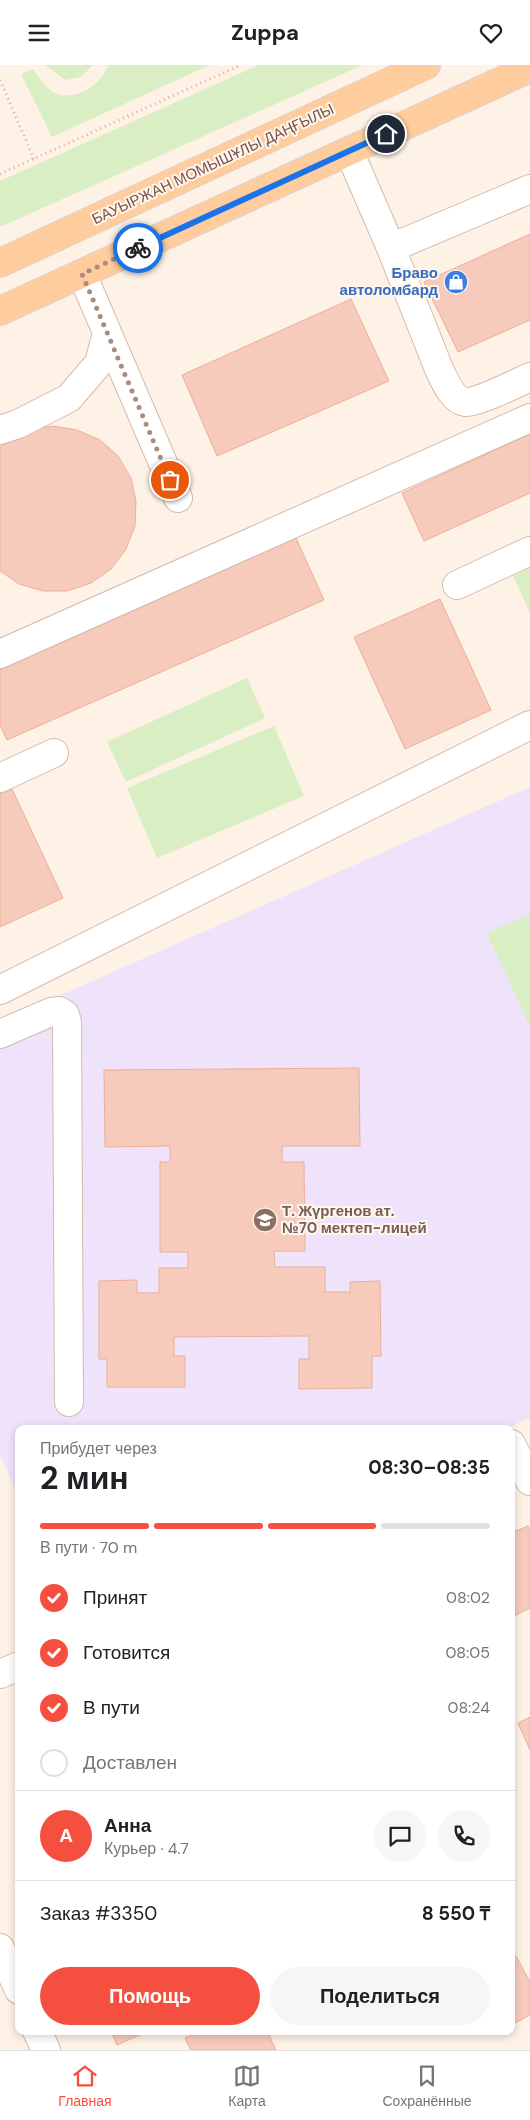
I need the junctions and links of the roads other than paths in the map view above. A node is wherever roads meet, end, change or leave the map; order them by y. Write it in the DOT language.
graph roads {
  1 [pos="426,65"];
  2 [pos="530,68"];
  3 [pos="349,151"];
  4 [pos="530,189"];
  5 [pos="391,248"];
  6 [pos="0,263"];
  7 [pos="82,274"];
  8 [pos="0,311"];
  9 [pos="107,333"];
  10 [pos="530,377"];
  11 [pos="530,418"];
  12 [pos="0,430"];
  13 [pos="178,498"];
  14 [pos="530,551"];
  15 [pos="457,585"];
  16 [pos="0,654"];
  17 [pos="530,725"];
  18 [pos="54,753"];
  19 [pos="0,778"];
  20 [pos="0,990"];
  21 [pos="0,1034"];
  22 [pos="69,1402"];
  23 [pos="530,1435"];
  24 [pos="515,1442"];
  25 [pos="515,1452"];
  26 [pos="530,1481"];
  27 [pos="15,1668"];
  28 [pos="0,1675"];
  29 [pos="0,1948"];
  30 [pos="15,1981"];
  31 [pos="39,2035"];
  32 [pos="46,2050"];
  1 -- 6 [label="main road, БАУЫРЖАН МОМЫШҰЛЫ ДАҢҒЫЛЫ"];
  2 -- 3 [label="main road"];
  3 -- 5 [label="street"];
  3 -- 7 [label="main road"];
  4 -- 5 [label="street"];
  5 -- 10 [label="street"];
  7 -- 8 [label="main road"];
  7 -- 9 [label="street"];
  9 -- 12 [label="street"];
  9 -- 13 [label="street"];
  11 -- 16 [label="street"];
  14 -- 15 [label="street"];
  17 -- 20 [label="street"];
  18 -- 19 [label="street"];
  21 -- 22 [label="street"];
  23 -- 24 [label="street"];
  25 -- 26 [label="street"];
  27 -- 28 [label="street"];
  29 -- 30 [label="street"];
  31 -- 32 [label="street"];
}
